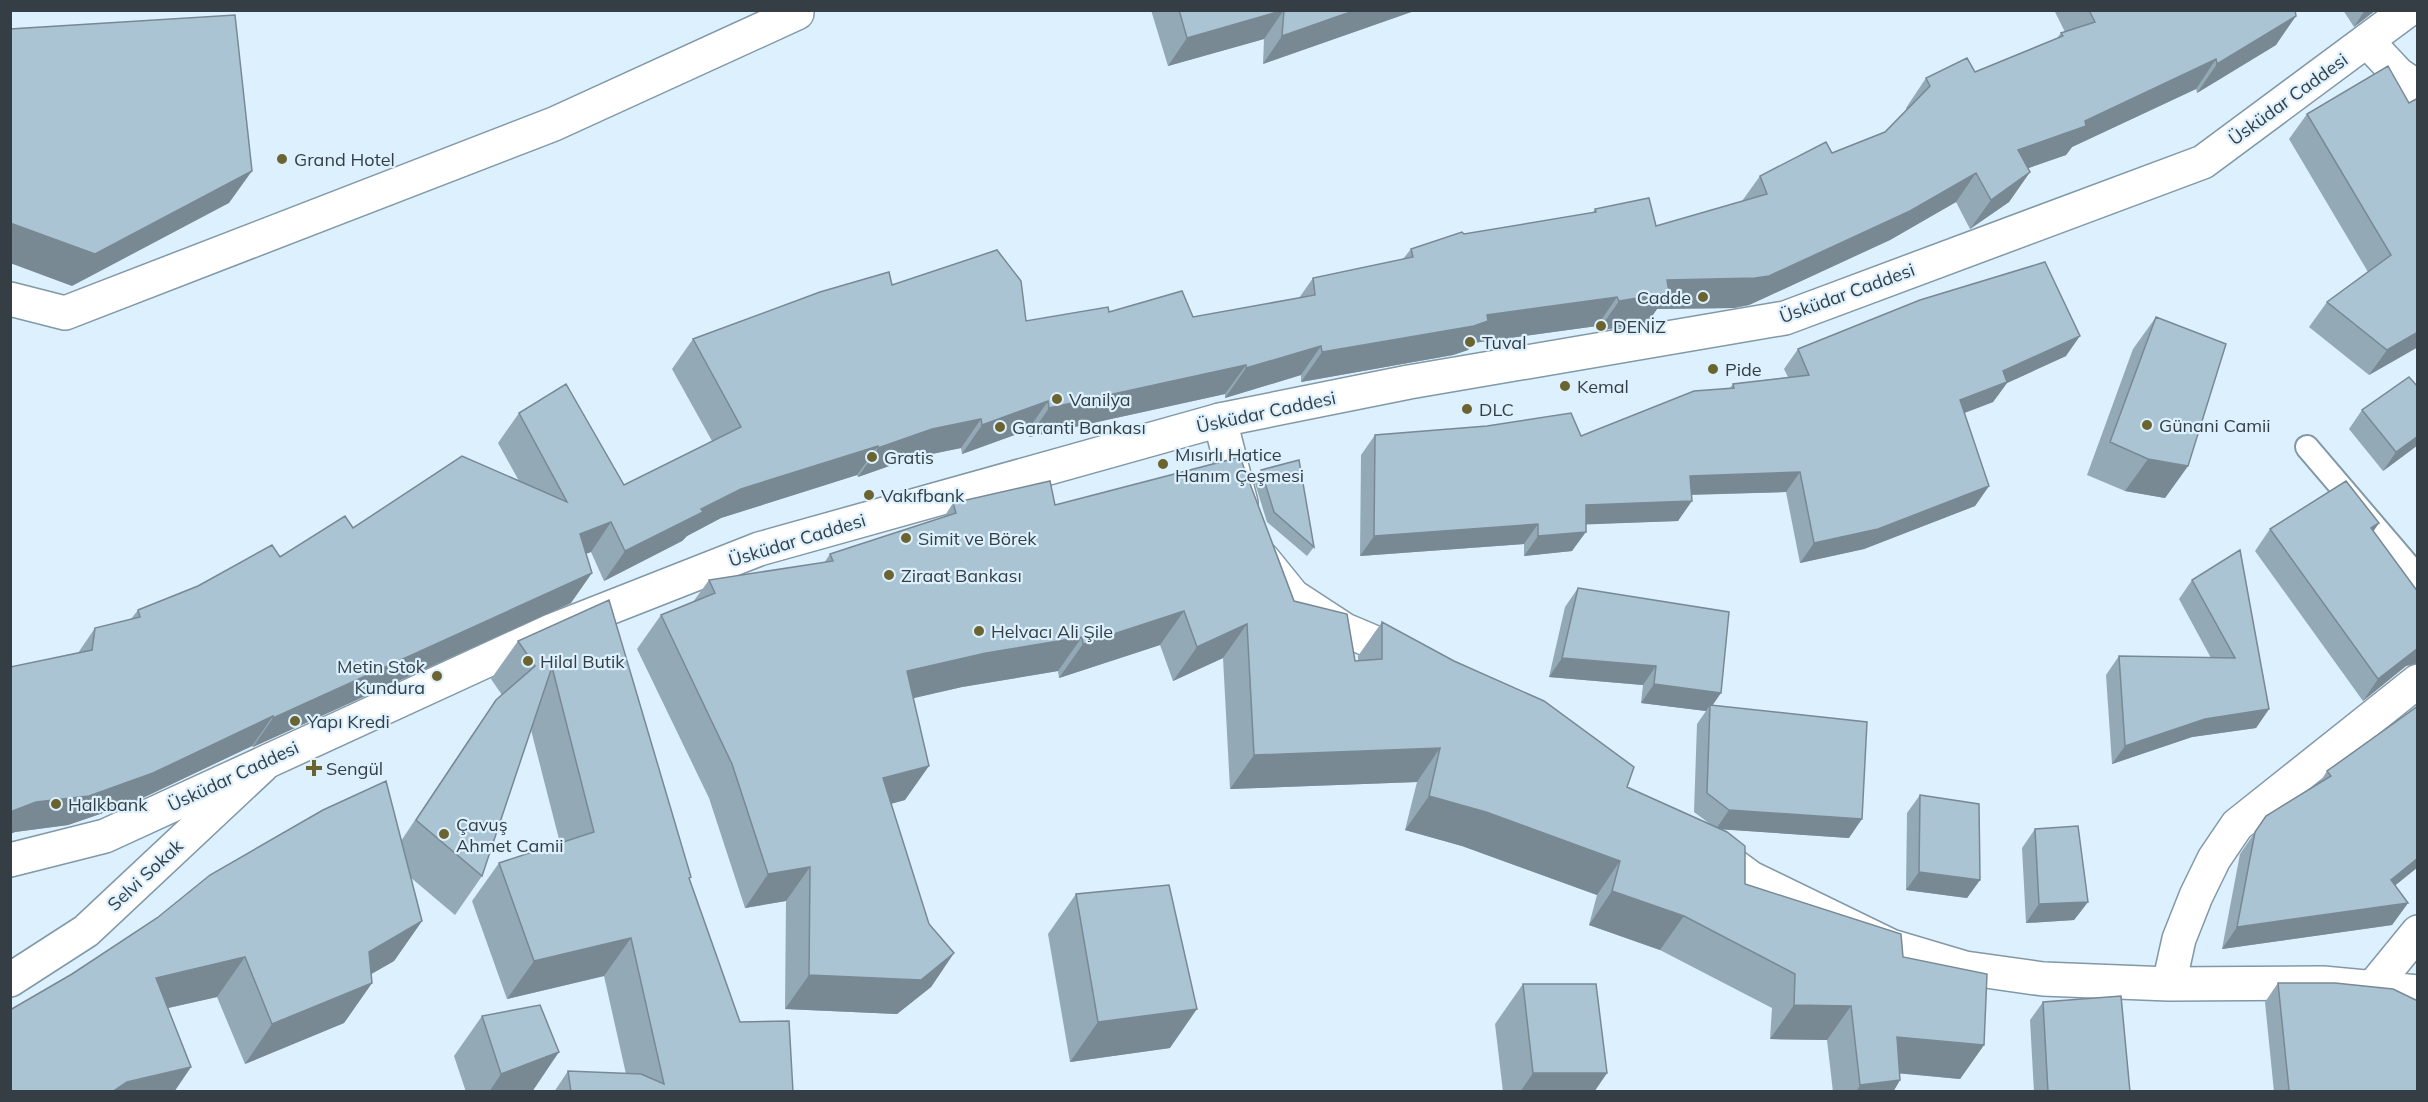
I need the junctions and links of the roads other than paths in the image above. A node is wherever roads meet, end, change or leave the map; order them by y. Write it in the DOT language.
graph roads {
  1 [pos="797,10"];
  2 [pos="2408,10"];
  3 [pos="2367,41"];
  4 [pos="2418,88"];
  5 [pos="10,299"];
  6 [pos="1220,420"];
  7 [pos="2307,447"];
  8 [pos="2418,576"];
  9 [pos="1436,668"];
  10 [pos="2418,681"];
  11 [pos="270,758"];
  12 [pos="1685,829"];
  13 [pos="10,860"];
  14 [pos="2418,932"];
  15 [pos="10,980"];
  16 [pos="2169,984"];
  17 [pos="2373,987"];
  18 [pos="2418,992"];
  1 -- 5 [label="street"];
  2 -- 3 [label="street, Üsküdar Caddesi"];
  3 -- 4 [label="street"];
  3 -- 6 [label="street, Üsküdar Caddesi"];
  6 -- 9 [label="street"];
  6 -- 11 [label="street, Üsküdar Caddesi"];
  7 -- 8 [label="lane"];
  10 -- 16 [label="street"];
  11 -- 13 [label="street, Üsküdar Caddesi"];
  11 -- 15 [label="street, Selvi Sokak"];
  12 -- 16 [label="street"];
  14 -- 17 [label="street"];
  16 -- 17 [label="street"];
  17 -- 18 [label="street"];
}
